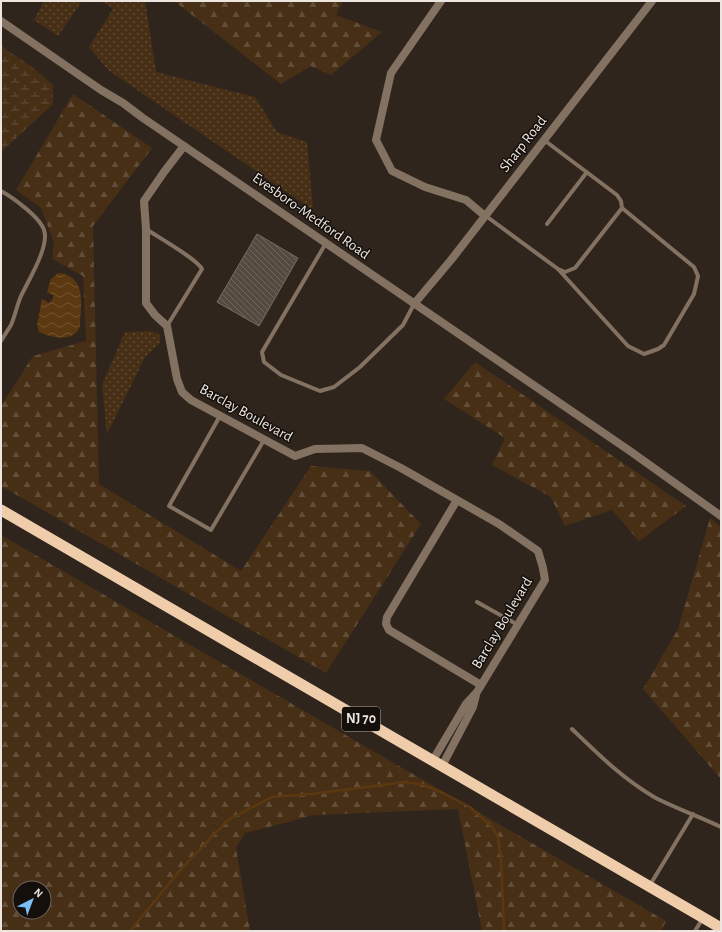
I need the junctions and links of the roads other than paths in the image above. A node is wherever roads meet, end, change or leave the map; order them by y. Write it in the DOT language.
graph roads {
  1 [pos="441,1"];
  2 [pos="652,1"];
  3 [pos="1,21"];
  4 [pos="544,140"];
  5 [pos="184,146"];
  6 [pos="587,172"];
  7 [pos="1,191"];
  8 [pos="622,208"];
  9 [pos="485,216"];
  10 [pos="547,224"];
  11 [pos="146,229"];
  12 [pos="326,243"];
  13 [pos="558,269"];
  14 [pos="414,304"];
  15 [pos="167,326"];
  16 [pos="1,341"];
  17 [pos="220,416"];
  18 [pos="264,440"];
  19 [pos="457,500"];
  20 [pos="1,510"];
  21 [pos="721,516"];
  22 [pos="477,602"];
  23 [pos="518,625"];
  24 [pos="479,689"];
  25 [pos="572,729"];
  26 [pos="437,763"];
  27 [pos="693,814"];
  28 [pos="721,828"];
  29 [pos="650,885"];
  30 [pos="703,917"];
  31 [pos="721,928"];
  32 [pos="695,931"];
  1 -- 9 [label="street"];
  2 -- 4 [label="street, Sharp Road"];
  3 -- 5 [label="street, Evesboro-Medford Road"];
  4 -- 6 [label="lane"];
  4 -- 9 [label="street, Sharp Road"];
  5 -- 11 [label="street"];
  5 -- 12 [label="street, Evesboro-Medford Road"];
  6 -- 8 [label="lane"];
  6 -- 10 [label="lane"];
  7 -- 16 [label="lane"];
  8 -- 13 [label="lane"];
  8 -- 13 [label="lane"];
  9 -- 13 [label="lane"];
  9 -- 14 [label="street, Sharp Road"];
  11 -- 15 [label="street"];
  11 -- 15 [label="lane"];
  12 -- 14 [label="street, Evesboro-Medford Road"];
  12 -- 14 [label="lane"];
  14 -- 21 [label="street, Evesboro-Medford Road"];
  15 -- 17 [label="street, Barclay Boulevard"];
  17 -- 18 [label="street, Barclay Boulevard"];
  17 -- 18 [label="lane"];
  18 -- 19 [label="street, Barclay Boulevard"];
  19 -- 23 [label="street, Barclay Boulevard"];
  19 -- 24 [label="street, Barclay Boulevard"];
  20 -- 26 [label="highway, NJ 70"];
  22 -- 23 [label="lane"];
  23 -- 24 [label="street, Barclay Boulevard"];
  24 -- 26 [label="street, Barclay Boulevard"];
  25 -- 27 [label="lane"];
  26 -- 29 [label="highway, NJ 70"];
  27 -- 28 [label="lane"];
  27 -- 29 [label="lane"];
  29 -- 30 [label="highway, NJ 70"];
  30 -- 31 [label="highway, NJ 70"];
  30 -- 32 [label="lane"];
}
